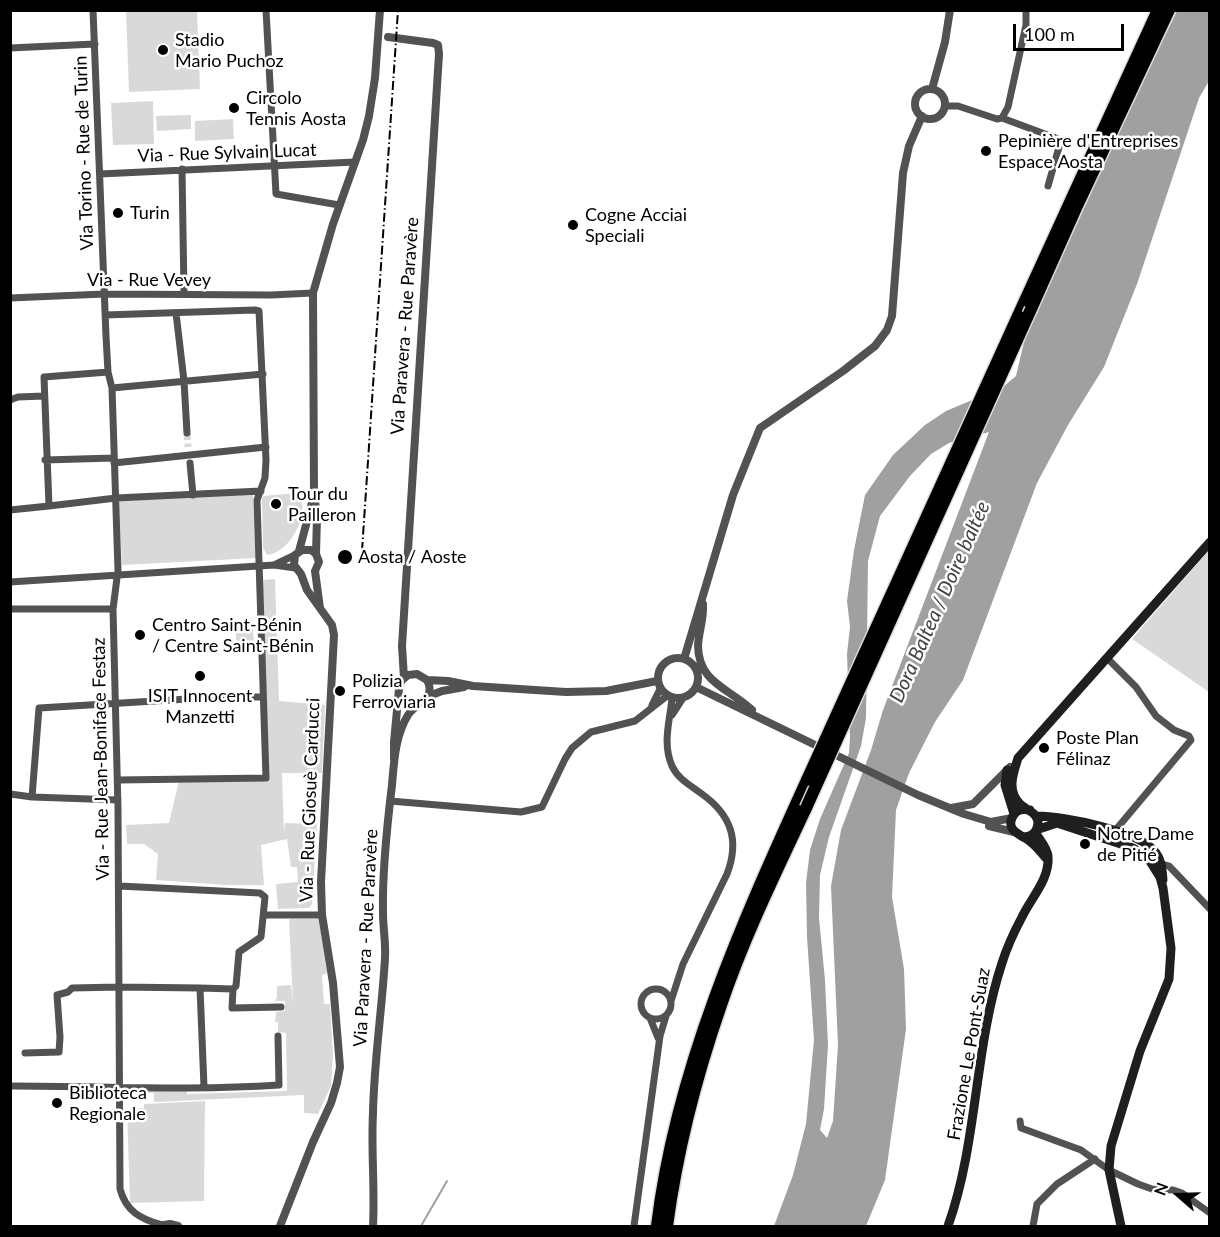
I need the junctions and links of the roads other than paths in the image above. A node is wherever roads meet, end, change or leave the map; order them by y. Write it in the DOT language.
graph roads {
  1 [pos="93,10"];
  2 [pos="266,10"];
  3 [pos="382,10"];
  4 [pos="950,10"];
  5 [pos="1026,10"];
  6 [pos="1158,10"];
  7 [pos="1169,10"];
  8 [pos="385,35"];
  9 [pos="95,44"];
  10 [pos="10,48"];
  11 [pos="375,78"];
  12 [pos="932,89"];
  13 [pos="945,106"];
  14 [pos="922,116"];
  15 [pos="1002,118"];
  16 [pos="355,162"];
  17 [pos="274,166"];
  18 [pos="182,170"];
  19 [pos="100,174"];
  20 [pos="1048,186"];
  21 [pos="339,205"];
  22 [pos="313,292"];
  23 [pos="104,294"];
  24 [pos="184,294"];
  25 [pos="10,298"];
  26 [pos="176,313"];
  27 [pos="105,315"];
  28 [pos="108,372"];
  29 [pos="263,374"];
  30 [pos="184,381"];
  31 [pos="112,388"];
  32 [pos="44,396"];
  33 [pos="10,400"];
  34 [pos="186,431"];
  35 [pos="188,447"];
  36 [pos="266,447"];
  37 [pos="189,459"];
  38 [pos="45,460"];
  39 [pos="114,460"];
  40 [pos="261,491"];
  41 [pos="314,493"];
  42 [pos="193,495"];
  43 [pos="116,498"];
  44 [pos="49,506"];
  45 [pos="10,510"];
  46 [pos="1209,542"];
  47 [pos="297,553"];
  48 [pos="316,554"];
  49 [pos="274,565"];
  50 [pos="258,567"];
  51 [pos="298,571"];
  52 [pos="315,571"];
  53 [pos="118,574"];
  54 [pos="10,582"];
  55 [pos="703,598"];
  56 [pos="320,608"];
  57 [pos="10,609"];
  58 [pos="113,609"];
  59 [pos="1107,658"];
  60 [pos="404,659"];
  61 [pos="684,659"];
  62 [pos="417,674"];
  63 [pos="404,678"];
  64 [pos="427,680"];
  65 [pos="473,687"];
  66 [pos="696,687"];
  67 [pos="664,691"];
  68 [pos="399,693"];
  69 [pos="429,696"];
  70 [pos="263,698"];
  71 [pos="683,698"];
  72 [pos="115,703"];
  73 [pos="418,705"];
  74 [pos="758,717"];
  75 [pos="670,718"];
  76 [pos="1018,758"];
  77 [pos="394,759"];
  78 [pos="1007,770"];
  79 [pos="118,780"];
  80 [pos="10,794"];
  81 [pos="916,794"];
  82 [pos="32,797"];
  83 [pos="118,800"];
  84 [pos="390,801"];
  85 [pos="950,808"];
  86 [pos="1033,813"];
  87 [pos="1013,816"];
  88 [pos="1116,830"];
  89 [pos="1035,831"];
  90 [pos="1019,834"];
  91 [pos="1108,839"];
  92 [pos="1048,860"];
  93 [pos="1162,864"];
  94 [pos="119,885"];
  95 [pos="1163,888"];
  96 [pos="1209,909"];
  97 [pos="264,915"];
  98 [pos="322,915"];
  99 [pos="683,964"];
  100 [pos="119,987"];
  101 [pos="200,988"];
  102 [pos="233,989"];
  103 [pos="659,990"];
  104 [pos="671,1001"];
  105 [pos="281,1006"];
  106 [pos="666,1016"];
  107 [pos="650,1018"];
  108 [pos="278,1036"];
  109 [pos="658,1050"];
  110 [pos="25,1053"];
  111 [pos="13,1086"];
  112 [pos="204,1087"];
  113 [pos="119,1089"];
  114 [pos="1020,1121"];
  115 [pos="1095,1158"];
  116 [pos="1109,1170"];
  117 [pos="1209,1213"];
  118 [pos="140,1218"];
  119 [pos="159,1226"];
  120 [pos="143,1227"];
  121 [pos="178,1227"];
  122 [pos="280,1227"];
  123 [pos="373,1227"];
  124 [pos="634,1227"];
  125 [pos="657,1227"];
  126 [pos="667,1227"];
  127 [pos="948,1227"];
  128 [pos="1034,1227"];
  129 [pos="1121,1227"];
  1 -- 9 [label="street, Via Torino - Rue de Turin"];
  2 -- 17 [label="street"];
  3 -- 8 [label="street"];
  3 -- 11 [label="street"];
  4 -- 12 [label="street"];
  5 -- 15 [label="street"];
  6 -- 125 [label="highway, bridge"];
  7 -- 126 [label="highway, bridge"];
  8 -- 11 [label="street"];
  8 -- 60 [label="street, Via Paravera - Rue Paravère"];
  9 -- 10 [label="street"];
  9 -- 19 [label="street, Via Torino - Rue de Turin"];
  11 -- 16 [label="street"];
  12 -- 13 [label="street"];
  12 -- 14 [label="street"];
  13 -- 14 [label="street"];
  13 -- 15 [label="street"];
  14 -- 55 [label="street"];
  15 -- 20 [label="street"];
  16 -- 17 [label="street, Via - Rue Sylvain Lucat"];
  16 -- 21 [label="street"];
  17 -- 18 [label="street, Via - Rue Sylvain Lucat"];
  17 -- 21 [label="street"];
  18 -- 19 [label="street, Via - Rue Sylvain Lucat"];
  18 -- 24 [label="street"];
  19 -- 23 [label="street, Via Torino - Rue de Turin"];
  21 -- 22 [label="street"];
  22 -- 24 [label="street, Via - Rue Vevey"];
  22 -- 41 [label="street"];
  23 -- 24 [label="street, Via - Rue Vevey"];
  23 -- 25 [label="street, Via - Rue Vevey"];
  23 -- 27 [label="street, Via - Rue Jean-Boniface Festaz"];
  26 -- 27 [label="street"];
  26 -- 29 [label="street"];
  26 -- 30 [label="street"];
  27 -- 28 [label="street, Via - Rue Jean-Boniface Festaz"];
  28 -- 31 [label="street, Via - Rue Jean-Boniface Festaz"];
  28 -- 32 [label="street"];
  29 -- 30 [label="street"];
  29 -- 36 [label="street"];
  30 -- 31 [label="street"];
  30 -- 34 [label="street"];
  31 -- 39 [label="street, Via - Rue Jean-Boniface Festaz"];
  32 -- 33 [label="street"];
  32 -- 38 [label="street"];
  35 -- 37 [label="street"];
  36 -- 37 [label="street"];
  36 -- 40 [label="street"];
  37 -- 39 [label="street"];
  37 -- 42 [label="street"];
  38 -- 39 [label="street"];
  38 -- 44 [label="street"];
  39 -- 43 [label="street, Via - Rue Jean-Boniface Festaz"];
  40 -- 42 [label="street"];
  40 -- 50 [label="street"];
  41 -- 47 [label="street"];
  41 -- 48 [label="street"];
  42 -- 43 [label="street"];
  43 -- 44 [label="street"];
  43 -- 53 [label="street, Via - Rue Jean-Boniface Festaz"];
  44 -- 45 [label="street"];
  46 -- 59 [label="main road"];
  47 -- 48 [label="street"];
  47 -- 49 [label="street"];
  47 -- 51 [label="street"];
  48 -- 52 [label="street"];
  49 -- 50 [label="street"];
  49 -- 51 [label="street"];
  50 -- 53 [label="street"];
  50 -- 70 [label="street"];
  51 -- 52 [label="street"];
  51 -- 56 [label="street"];
  52 -- 56 [label="street"];
  53 -- 54 [label="street"];
  53 -- 58 [label="street, Via - Rue Jean-Boniface Festaz"];
  55 -- 61 [label="street"];
  55 -- 74 [label="street"];
  56 -- 98 [label="street, Via - Rue Giosuè Carducci"];
  57 -- 58 [label="street"];
  58 -- 72 [label="street, Via - Rue Jean-Boniface Festaz"];
  59 -- 76 [label="main road"];
  59 -- 88 [label="street"];
  60 -- 62 [label="street"];
  60 -- 63 [label="street, Via Paravera - Rue Paravère"];
  61 -- 66 [label="street"];
  61 -- 67 [label="street"];
  62 -- 63 [label="street"];
  62 -- 64 [label="street"];
  63 -- 68 [label="street"];
  64 -- 65 [label="street"];
  64 -- 69 [label="street"];
  65 -- 67 [label="street"];
  65 -- 69 [label="street"];
  66 -- 71 [label="street"];
  66 -- 74 [label="street"];
  67 -- 71 [label="street"];
  67 -- 75 [label="street"];
  67 -- 84 [label="street"];
  68 -- 73 [label="street"];
  68 -- 77 [label="street, Via Paravera - Rue Paravère"];
  69 -- 73 [label="street"];
  70 -- 72 [label="street"];
  70 -- 79 [label="street"];
  71 -- 75 [label="street"];
  72 -- 79 [label="street, Via - Rue Jean-Boniface Festaz"];
  72 -- 82 [label="street"];
  73 -- 77 [label="street, Via Paravera - Rue Paravère"];
  74 -- 81 [label="street, bridge"];
  75 -- 99 [label="street"];
  76 -- 78 [label="street"];
  76 -- 86 [label="main road"];
  77 -- 84 [label="street, Via Paravera - Rue Paravère"];
  78 -- 85 [label="street"];
  78 -- 87 [label="main road"];
  79 -- 83 [label="street, Via - Rue Jean-Boniface Festaz"];
  80 -- 82 [label="street"];
  81 -- 85 [label="street"];
  81 -- 90 [label="street"];
  82 -- 83 [label="street"];
  83 -- 94 [label="street, Via - Rue Jean-Boniface Festaz"];
  84 -- 123 [label="street, Via Paravera - Rue Paravère"];
  85 -- 87 [label="street"];
  86 -- 87 [label="main road"];
  86 -- 88 [label="main road"];
  86 -- 89 [label="main road"];
  87 -- 90 [label="main road"];
  88 -- 91 [label="street"];
  88 -- 93 [label="main road"];
  89 -- 90 [label="main road"];
  89 -- 91 [label="main road"];
  89 -- 92 [label="main road"];
  90 -- 92 [label="main road"];
  91 -- 95 [label="main road"];
  92 -- 127 [label="main road, Frazione Le Pont-Suaz"];
  93 -- 95 [label="main road"];
  93 -- 96 [label="street"];
  94 -- 97 [label="street"];
  94 -- 100 [label="street, Via - Rue Jean-Boniface Festaz"];
  95 -- 116 [label="main road"];
  97 -- 98 [label="street"];
  97 -- 102 [label="street"];
  98 -- 122 [label="street, Via - Rue Giosuè Carducci"];
  99 -- 103 [label="street"];
  99 -- 104 [label="street"];
  100 -- 101 [label="street"];
  100 -- 110 [label="street"];
  100 -- 113 [label="street, Via - Rue Jean-Boniface Festaz"];
  101 -- 102 [label="street"];
  101 -- 112 [label="street"];
  102 -- 105 [label="street"];
  103 -- 104 [label="street"];
  103 -- 107 [label="street"];
  104 -- 106 [label="street"];
  106 -- 107 [label="street"];
  106 -- 109 [label="street"];
  107 -- 109 [label="street"];
  108 -- 112 [label="street"];
  109 -- 124 [label="street"];
  111 -- 113 [label="street"];
  112 -- 113 [label="street"];
  113 -- 118 [label="street, Via - Rue Jean-Boniface Festaz"];
  114 -- 115 [label="street"];
  115 -- 116 [label="street"];
  115 -- 128 [label="street"];
  116 -- 117 [label="street"];
  116 -- 129 [label="main road"];
  118 -- 119 [label="street"];
  118 -- 120 [label="street"];
  119 -- 121 [label="street"];
}
